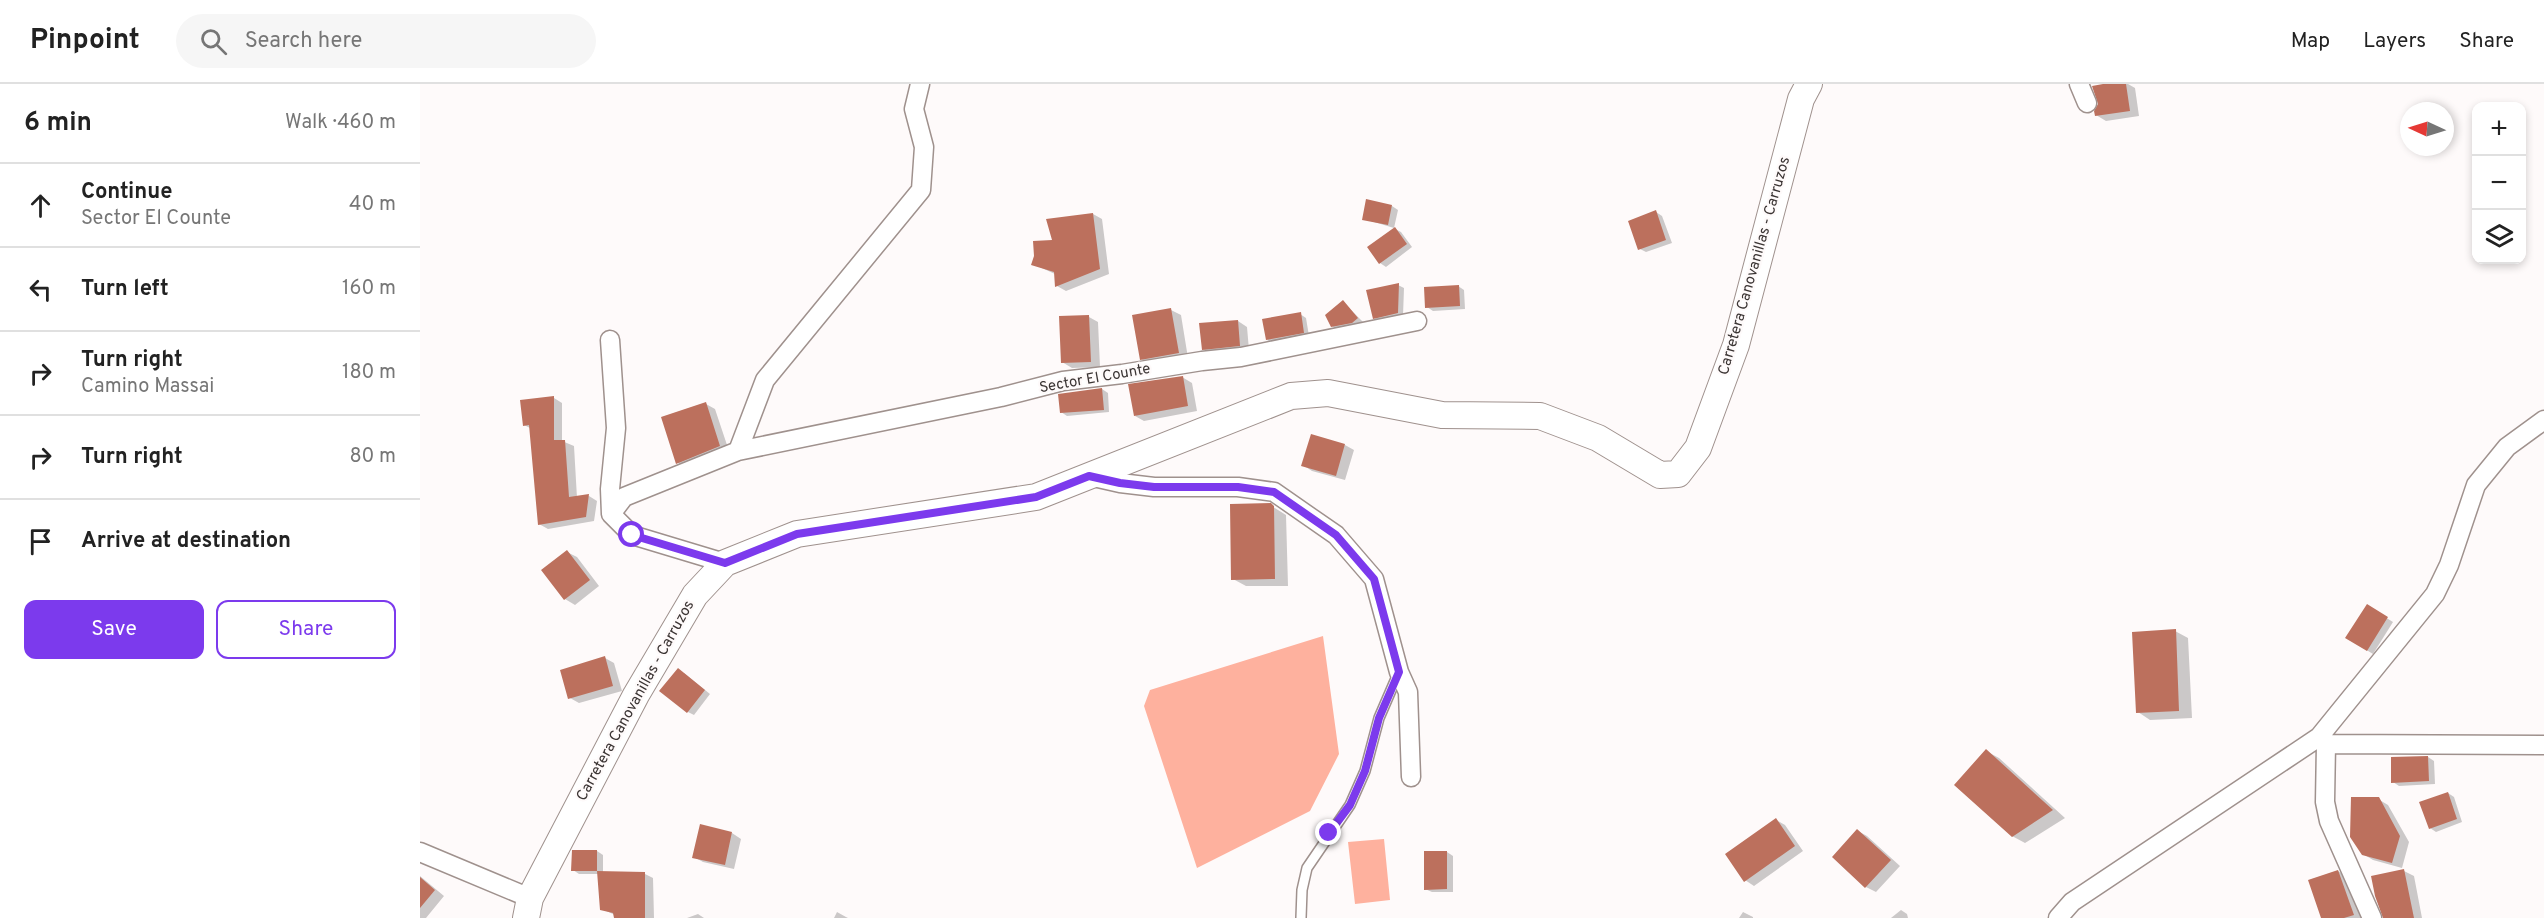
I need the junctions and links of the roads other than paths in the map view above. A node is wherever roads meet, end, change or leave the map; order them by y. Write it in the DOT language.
graph roads {
  1 [pos="920,84"];
  2 [pos="1809,84"];
  3 [pos="2079,84"];
  4 [pos="2087,103"];
  5 [pos="1417,321"];
  6 [pos="610,340"];
  7 [pos="2544,420"];
  8 [pos="738,451"];
  9 [pos="1089,476"];
  10 [pos="611,514"];
  11 [pos="725,563"];
  12 [pos="1399,672"];
  13 [pos="2322,740"];
  14 [pos="2544,745"];
  15 [pos="1412,777"];
  16 [pos="420,852"];
  17 [pos="528,908"];
  18 [pos="1301,918"];
  19 [pos="2058,918"];
  20 [pos="2372,918"];
  1 -- 8 [label="street"];
  2 -- 9 [label="street, Carretera Canovanillas - Carruzos"];
  3 -- 4 [label="street"];
  5 -- 8 [label="street, Sector El Counte"];
  6 -- 10 [label="street"];
  7 -- 13 [label="street"];
  8 -- 10 [label="street, Sector El Counte"];
  9 -- 11 [label="street, Carretera Canovanillas - Carruzos"];
  9 -- 12 [label="street"];
  10 -- 11 [label="street"];
  11 -- 17 [label="street, Carretera Canovanillas - Carruzos"];
  12 -- 15 [label="street"];
  12 -- 18 [label="lane"];
  13 -- 14 [label="street"];
  13 -- 19 [label="street"];
  13 -- 20 [label="street"];
  16 -- 17 [label="street"];
}
